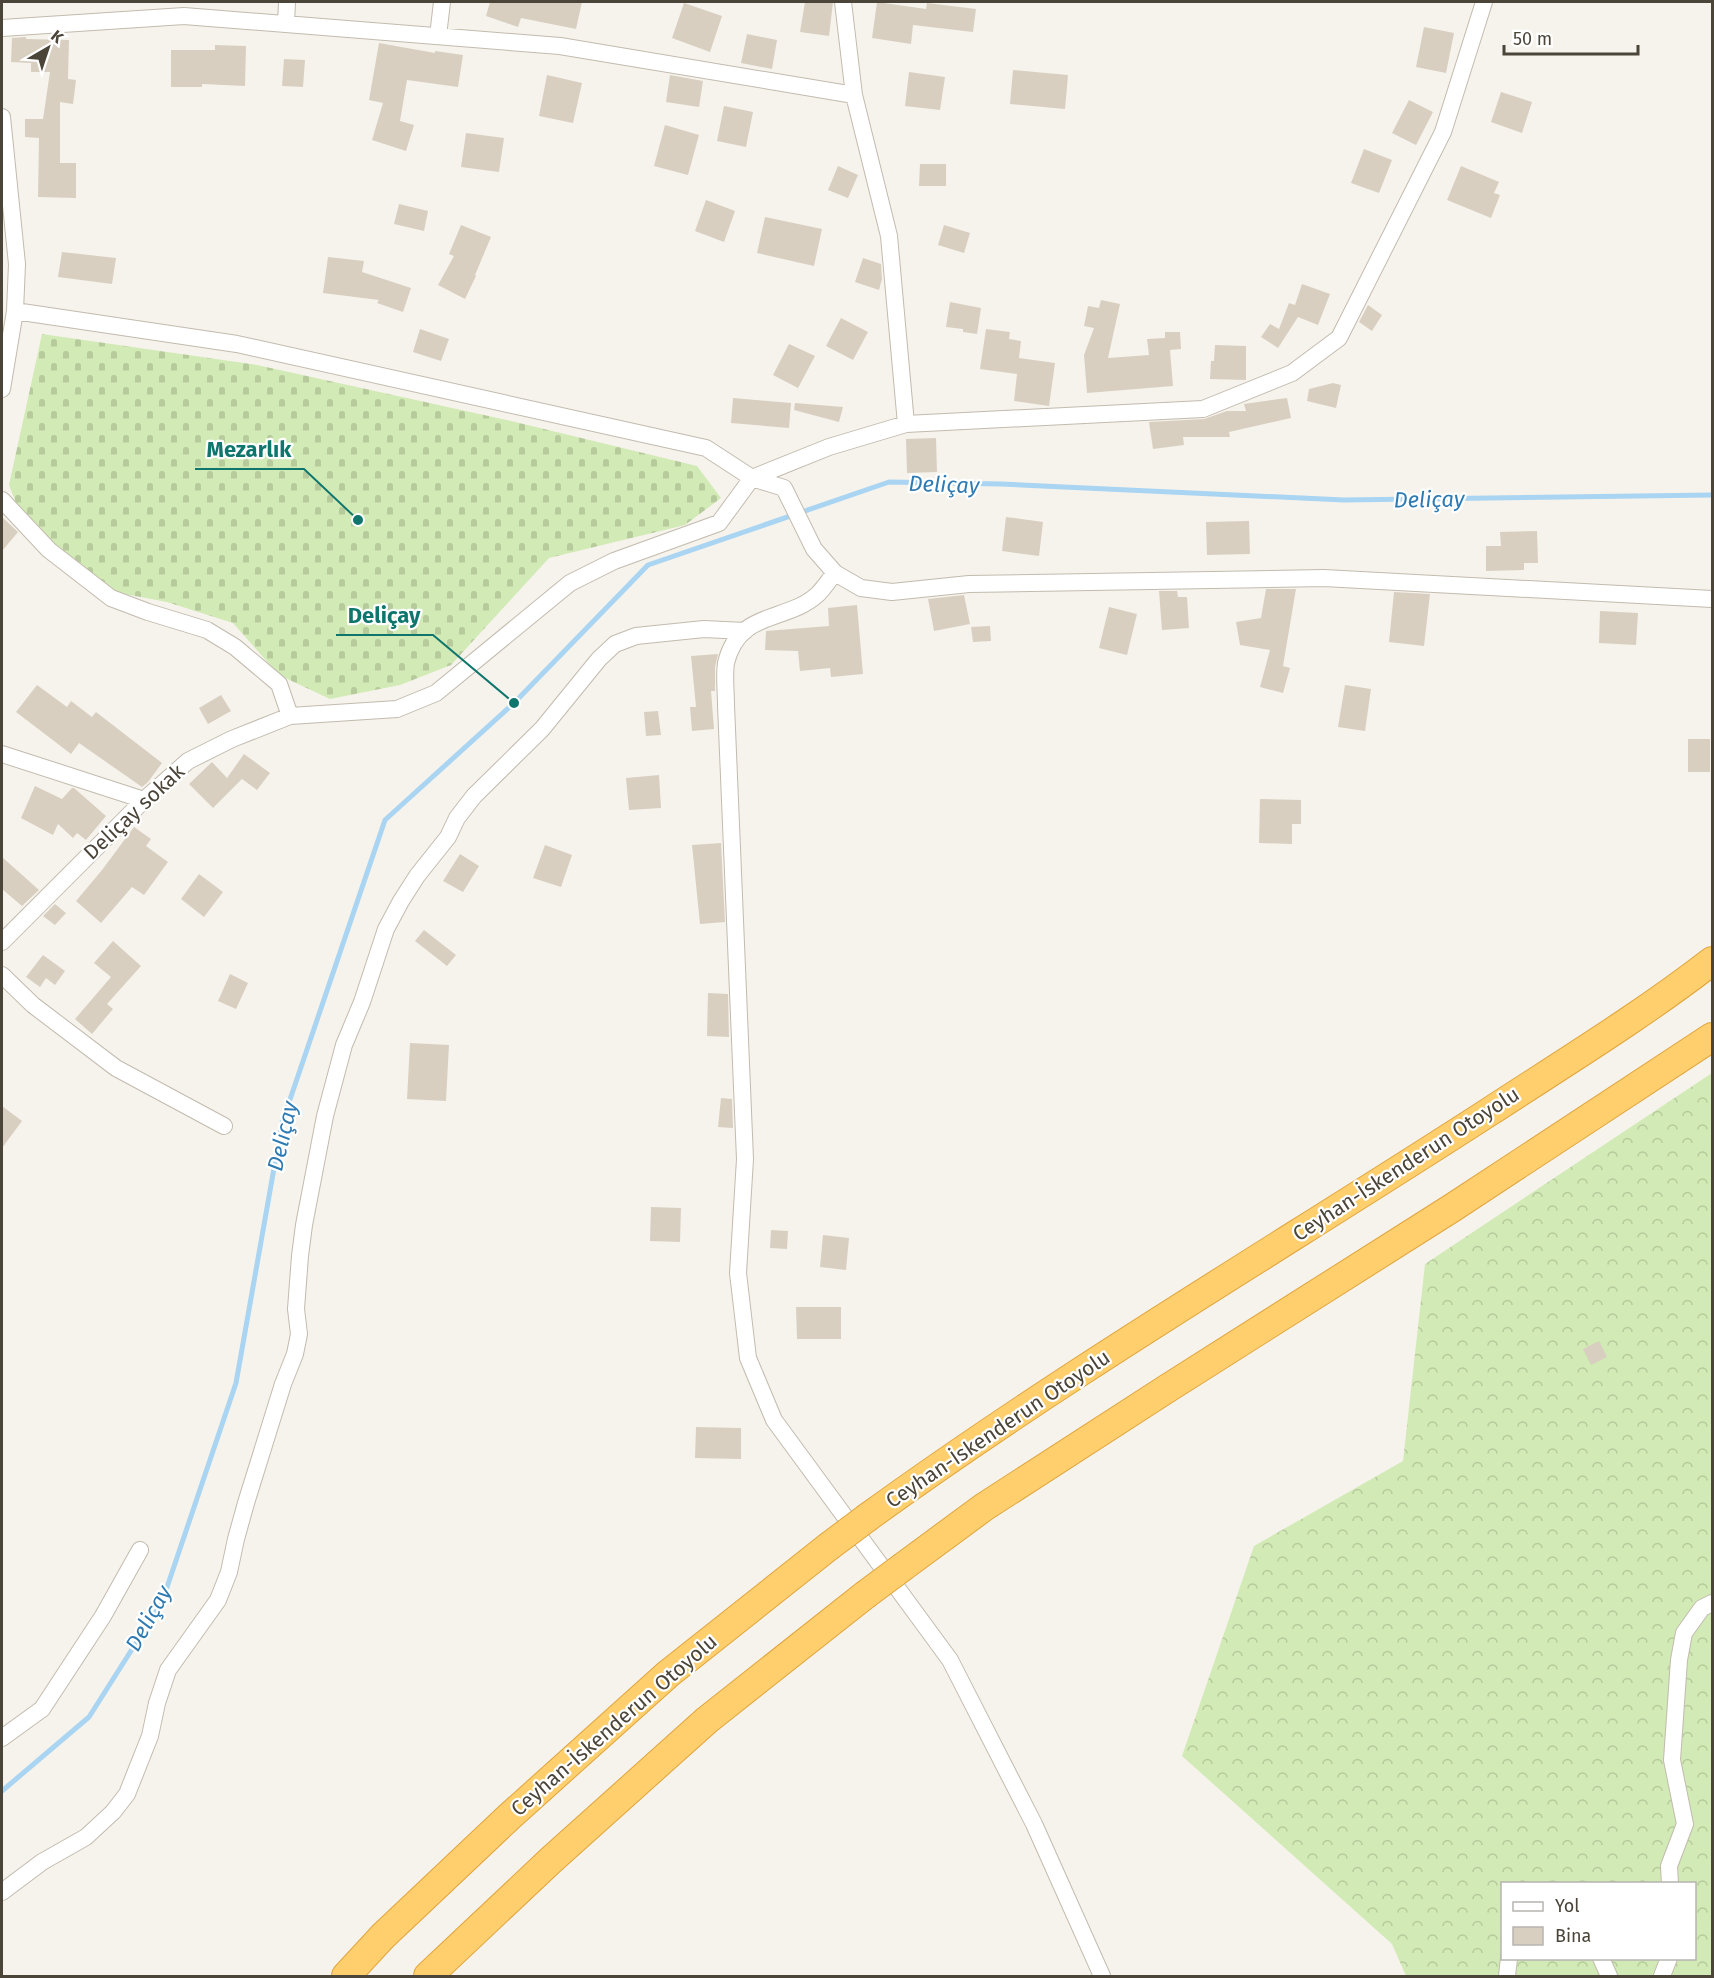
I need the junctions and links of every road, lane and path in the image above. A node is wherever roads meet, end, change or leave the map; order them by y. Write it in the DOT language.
graph roads {
  1 [pos="287,2"];
  2 [pos="442,2"];
  3 [pos="843,2"];
  4 [pos="1484,2"];
  5 [pos="286,24"];
  6 [pos="2,28"];
  7 [pos="438,36"];
  8 [pos="854,95"];
  9 [pos="2,117"];
  10 [pos="15,311"];
  11 [pos="2,389"];
  12 [pos="906,424"];
  13 [pos="752,478"];
  14 [pos="2,500"];
  15 [pos="835,573"];
  16 [pos="1713,599"];
  17 [pos="745,631"];
  18 [pos="290,716"];
  19 [pos="2,754"];
  20 [pos="144,800"];
  21 [pos="2,942"];
  22 [pos="1713,962"];
  23 [pos="2,975"];
  24 [pos="1713,1037"];
  25 [pos="224,1126"];
  26 [pos="140,1550"];
  27 [pos="1713,1603"];
  28 [pos="2,1738"];
  29 [pos="1670,1882"];
  30 [pos="2,1892"];
  31 [pos="1509,1960"];
  32 [pos="1601,1960"];
  33 [pos="1669,1960"];
  34 [pos="346,1977"];
  35 [pos="428,1977"];
  36 [pos="1102,1977"];
  37 [pos="1508,1977"];
  38 [pos="1609,1977"];
  39 [pos="1662,1977"];
  1 -- 5 [label="street"];
  2 -- 7 [label="street"];
  3 -- 8 [label="street"];
  4 -- 12 [label="street"];
  5 -- 6 [label="street"];
  5 -- 7 [label="street"];
  7 -- 8 [label="street"];
  8 -- 12 [label="street"];
  9 -- 10 [label="street"];
  10 -- 11 [label="street"];
  10 -- 13 [label="street"];
  12 -- 13 [label="street"];
  13 -- 15 [label="street"];
  13 -- 18 [label="street, Deliçay sokak"];
  14 -- 18 [label="street"];
  15 -- 16 [label="street"];
  15 -- 17 [label="street"];
  17 -- 30 [label="street"];
  17 -- 36 [label="street"];
  18 -- 20 [label="street, Deliçay sokak"];
  19 -- 20 [label="street"];
  20 -- 21 [label="street, Deliçay sokak"];
  22 -- 34 [label="highway, Ceyhan-İskenderun Otoyolu, bridge"];
  23 -- 25 [label="street"];
  24 -- 35 [label="highway, bridge"];
  26 -- 28 [label="street"];
  27 -- 29 [label="street"];
  31 -- 37 [label="street"];
  32 -- 38 [label="street"];
  33 -- 39 [label="street"];
}
